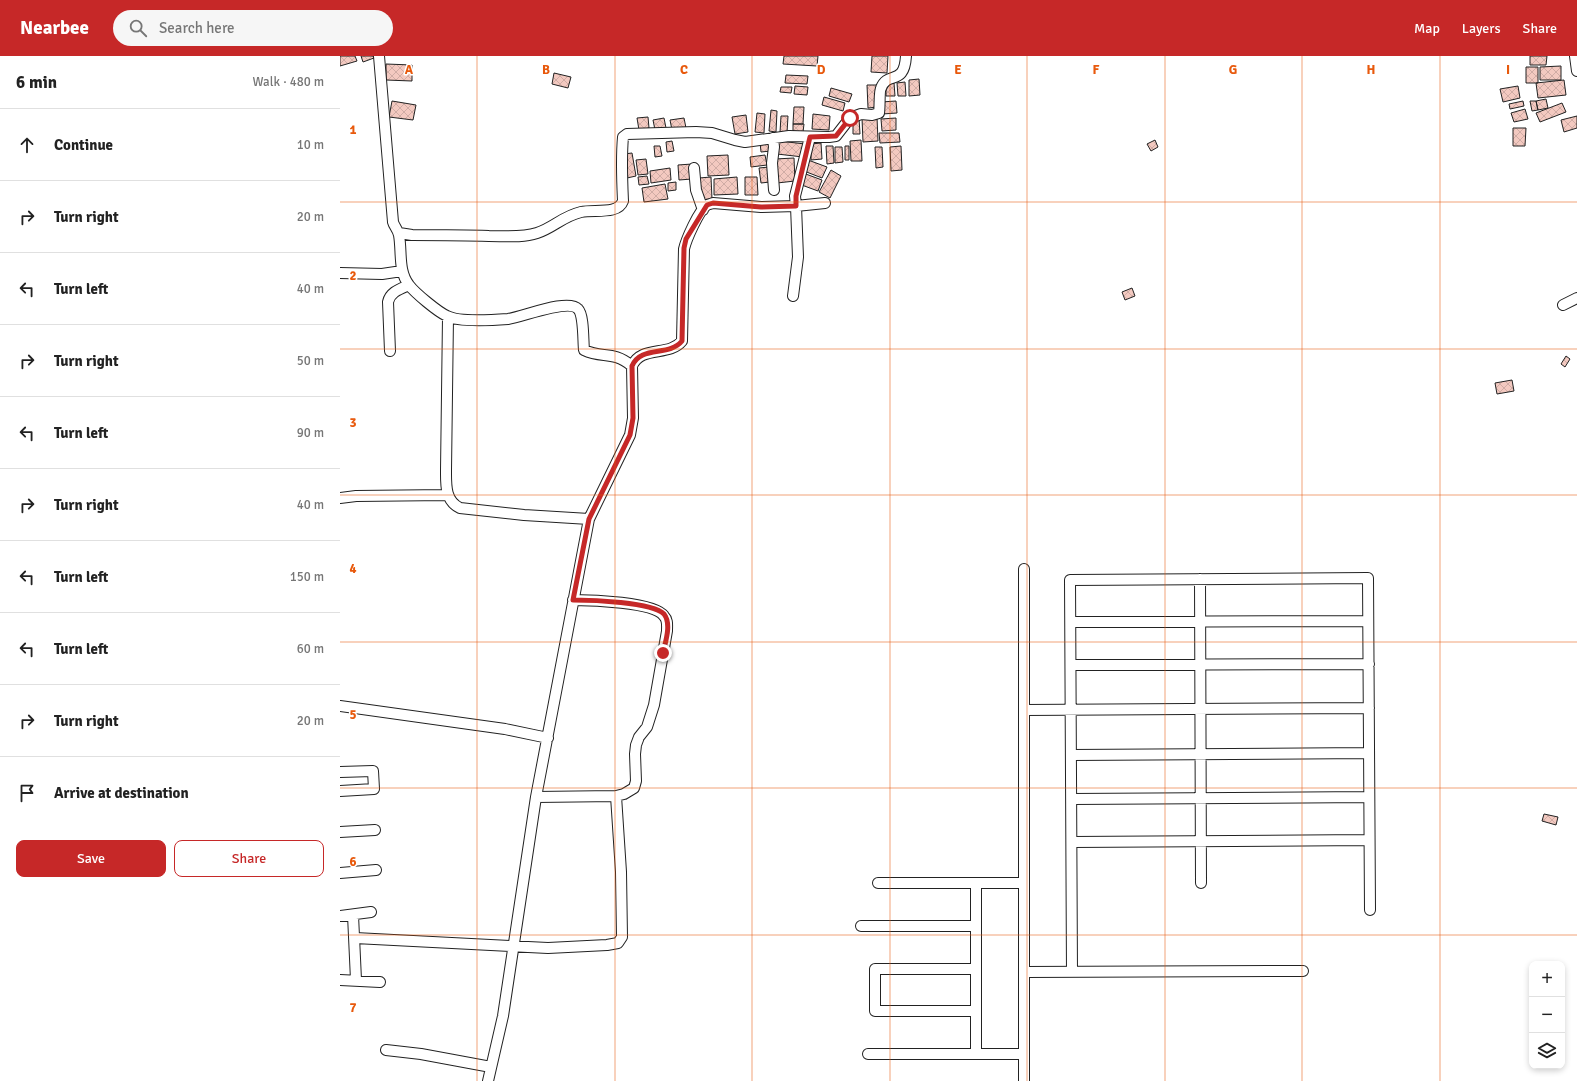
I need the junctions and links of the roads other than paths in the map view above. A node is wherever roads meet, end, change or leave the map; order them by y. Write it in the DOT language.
graph roads {
  1 [pos="379,56"];
  2 [pos="906,56"];
  3 [pos="1575,56"];
  4 [pos="1577,71"];
  5 [pos="810,137"];
  6 [pos="773,138"];
  7 [pos="694,168"];
  8 [pos="774,190"];
  9 [pos="825,203"];
  10 [pos="796,206"];
  11 [pos="703,210"];
  12 [pos="399,233"];
  13 [pos="402,271"];
  14 [pos="340,273"];
  15 [pos="409,285"];
  16 [pos="793,296"];
  17 [pos="1577,298"];
  18 [pos="1563,305"];
  19 [pos="448,317"];
  20 [pos="390,351"];
  21 [pos="632,366"];
  22 [pos="447,495"];
  23 [pos="340,498"];
  24 [pos="589,519"];
  25 [pos="1024,570"];
  26 [pos="1200,579"];
  27 [pos="573,600"];
  28 [pos="1368,621"];
  29 [pos="1071,622"];
  30 [pos="1200,622"];
  31 [pos="1368,664"];
  32 [pos="1071,665"];
  33 [pos="1200,665"];
  34 [pos="340,706"];
  35 [pos="1201,708"];
  36 [pos="1369,708"];
  37 [pos="1071,709"];
  38 [pos="1024,710"];
  39 [pos="548,738"];
  40 [pos="1369,753"];
  41 [pos="1201,754"];
  42 [pos="1071,755"];
  43 [pos="340,772"];
  44 [pos="340,791"];
  45 [pos="536,796"];
  46 [pos="616,796"];
  47 [pos="1369,797"];
  48 [pos="1072,798"];
  49 [pos="1201,798"];
  50 [pos="374,830"];
  51 [pos="340,832"];
  52 [pos="1369,840"];
  53 [pos="1201,841"];
  54 [pos="1072,842"];
  55 [pos="376,870"];
  56 [pos="340,873"];
  57 [pos="878,883"];
  58 [pos="976,883"];
  59 [pos="1024,883"];
  60 [pos="1202,883"];
  61 [pos="1370,910"];
  62 [pos="371,912"];
  63 [pos="354,915"];
  64 [pos="340,916"];
  65 [pos="861,926"];
  66 [pos="976,926"];
  67 [pos="355,938"];
  68 [pos="514,946"];
  69 [pos="976,968"];
  70 [pos="1303,970"];
  71 [pos="1024,972"];
  72 [pos="1072,972"];
  73 [pos="340,980"];
  74 [pos="356,980"];
  75 [pos="380,982"];
  76 [pos="976,1011"];
  77 [pos="386,1050"];
  78 [pos="868,1054"];
  79 [pos="976,1054"];
  80 [pos="1024,1054"];
  81 [pos="491,1067"];
  82 [pos="488,1081"];
  83 [pos="1024,1081"];
  1 -- 12 [label="street"];
  2 -- 5 [label="street"];
  3 -- 4 [label="street"];
  5 -- 6 [label="street"];
  5 -- 10 [label="street"];
  6 -- 8 [label="street"];
  6 -- 12 [label="street"];
  7 -- 11 [label="street"];
  9 -- 10 [label="street"];
  10 -- 11 [label="street"];
  10 -- 16 [label="street"];
  11 -- 21 [label="street"];
  12 -- 13 [label="street"];
  13 -- 14 [label="street"];
  13 -- 15 [label="street"];
  15 -- 19 [label="street"];
  15 -- 20 [label="street"];
  17 -- 18 [label="street"];
  19 -- 21 [label="street"];
  19 -- 22 [label="street"];
  21 -- 24 [label="street"];
  22 -- 23 [label="street"];
  22 -- 24 [label="street"];
  24 -- 27 [label="street"];
  25 -- 38 [label="street"];
  26 -- 28 [label="street"];
  26 -- 29 [label="street"];
  26 -- 30 [label="street"];
  27 -- 39 [label="street"];
  27 -- 46 [label="street"];
  28 -- 30 [label="street"];
  28 -- 31 [label="street"];
  29 -- 30 [label="street"];
  29 -- 32 [label="street"];
  30 -- 33 [label="street"];
  31 -- 33 [label="street"];
  31 -- 36 [label="street"];
  32 -- 33 [label="street"];
  32 -- 37 [label="street"];
  33 -- 35 [label="street"];
  34 -- 39 [label="street"];
  35 -- 36 [label="street"];
  35 -- 37 [label="street"];
  35 -- 41 [label="street"];
  36 -- 40 [label="street"];
  37 -- 38 [label="street"];
  37 -- 42 [label="street"];
  38 -- 59 [label="street"];
  39 -- 45 [label="street"];
  40 -- 41 [label="street"];
  40 -- 47 [label="street"];
  41 -- 42 [label="street"];
  41 -- 49 [label="street"];
  42 -- 48 [label="street"];
  43 -- 44 [label="street"];
  45 -- 46 [label="street"];
  45 -- 68 [label="street"];
  46 -- 68 [label="street"];
  47 -- 49 [label="street"];
  47 -- 52 [label="street"];
  48 -- 49 [label="street"];
  48 -- 54 [label="street"];
  49 -- 53 [label="street"];
  50 -- 51 [label="street"];
  52 -- 53 [label="street"];
  52 -- 61 [label="street"];
  53 -- 54 [label="street"];
  53 -- 60 [label="street"];
  54 -- 72 [label="street"];
  55 -- 56 [label="street"];
  57 -- 58 [label="street"];
  58 -- 59 [label="street"];
  58 -- 66 [label="street"];
  59 -- 71 [label="street"];
  62 -- 63 [label="street"];
  63 -- 64 [label="street"];
  63 -- 67 [label="street"];
  65 -- 66 [label="street"];
  66 -- 69 [label="street"];
  67 -- 68 [label="street"];
  67 -- 74 [label="street"];
  68 -- 81 [label="street"];
  69 -- 76 [label="street"];
  69 -- 76 [label="street"];
  70 -- 72 [label="street"];
  71 -- 72 [label="street"];
  71 -- 80 [label="street"];
  73 -- 74 [label="street"];
  74 -- 75 [label="street"];
  76 -- 79 [label="street"];
  77 -- 81 [label="street"];
  78 -- 79 [label="street"];
  79 -- 80 [label="street"];
  80 -- 83 [label="street"];
  81 -- 82 [label="street"];
}
